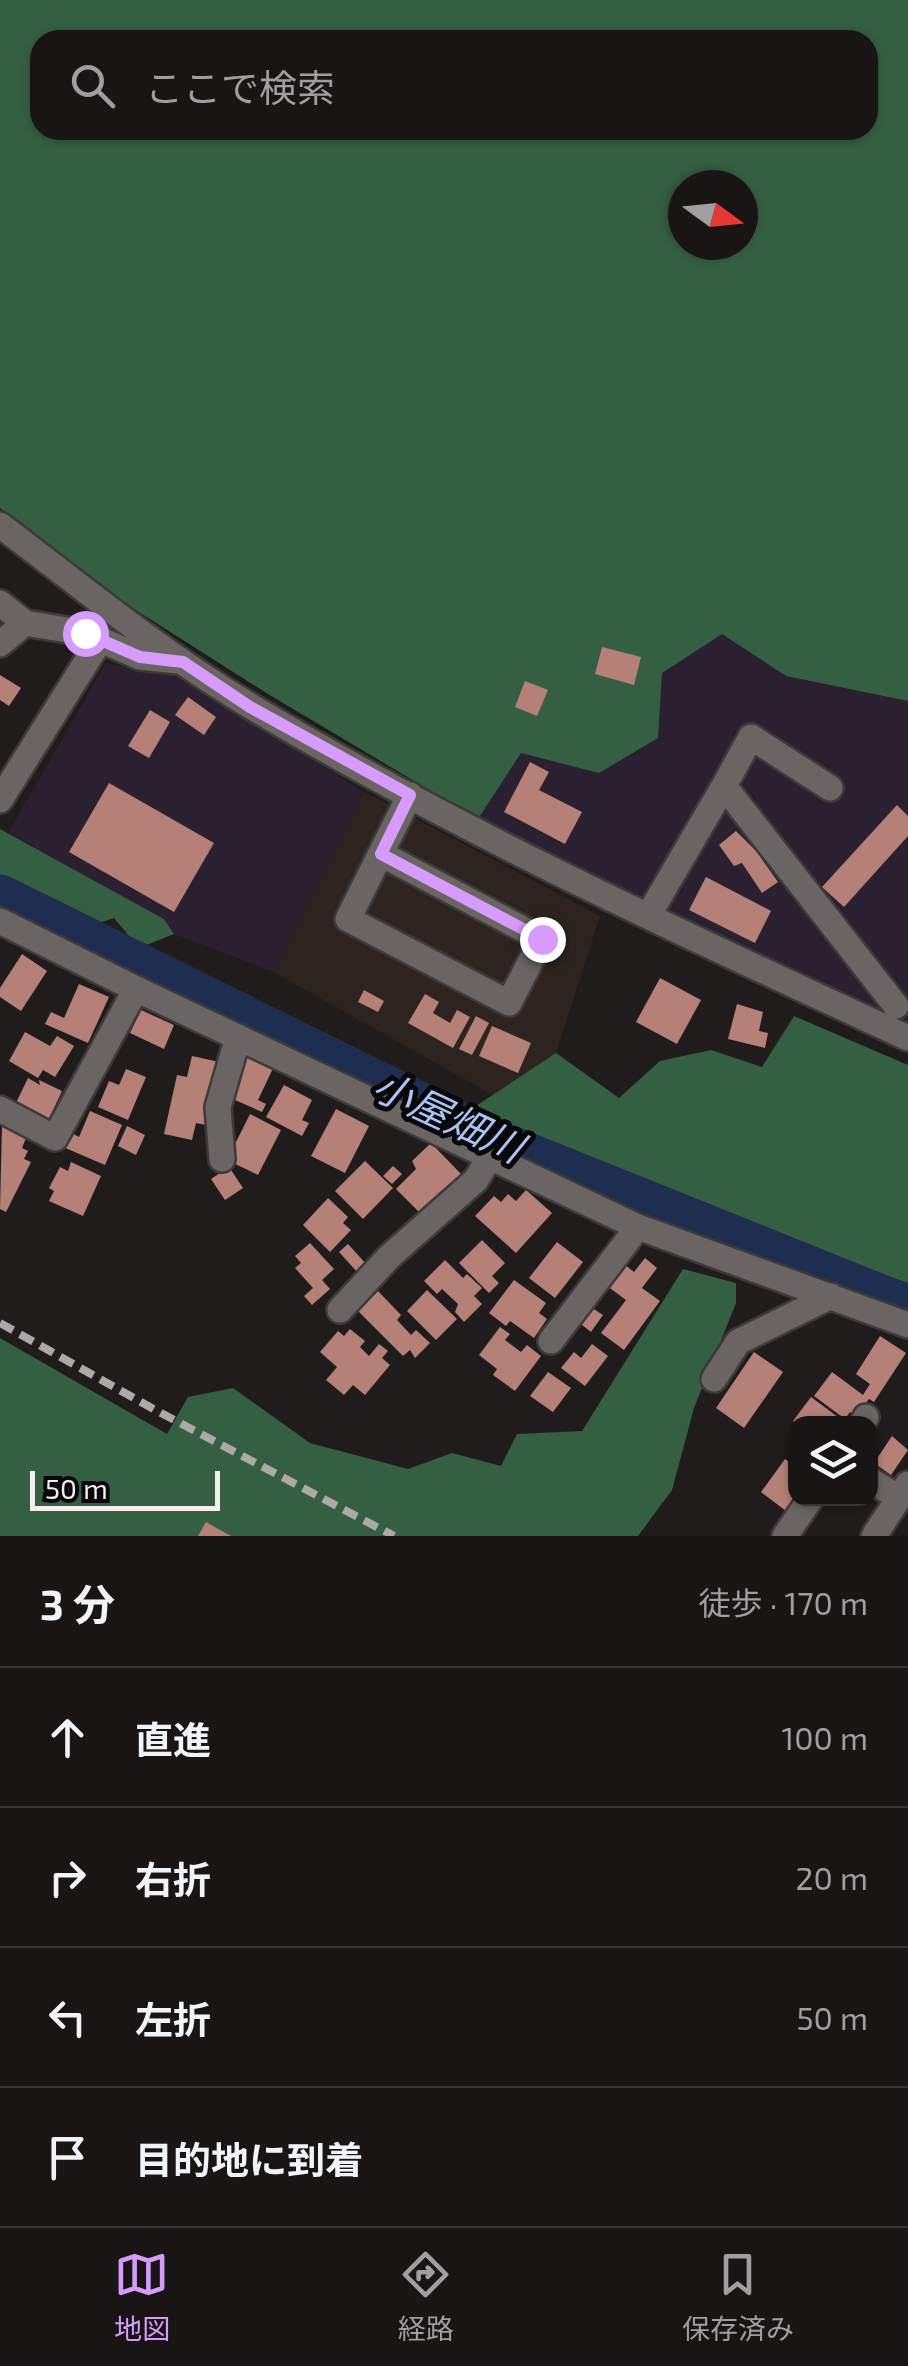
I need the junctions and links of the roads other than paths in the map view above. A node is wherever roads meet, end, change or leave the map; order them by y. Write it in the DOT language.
graph roads {
  1 [pos="0,525"];
  2 [pos="0,603"];
  3 [pos="25,623"];
  4 [pos="100,640"];
  5 [pos="0,644"];
  6 [pos="183,662"];
  7 [pos="724,786"];
  8 [pos="830,788"];
  9 [pos="410,795"];
  10 [pos="0,800"];
  11 [pos="381,854"];
  12 [pos="648,916"];
  13 [pos="0,921"];
  14 [pos="136,989"];
  15 [pos="900,1014"];
  16 [pos="238,1036"];
  17 [pos="0,1109"];
  18 [pos="490,1155"];
  19 [pos="222,1160"];
  20 [pos="638,1228"];
  21 [pos="831,1296"];
  22 [pos="340,1310"];
  23 [pos="908,1325"];
  24 [pos="551,1340"];
  25 [pos="714,1379"];
  26 [pos="878,1483"];
  27 [pos="904,1491"];
  28 [pos="806,1506"];
  29 [pos="785,1536"];
  30 [pos="874,1536"];
  1 -- 6 [label="street"];
  2 -- 3 [label="street"];
  3 -- 4 [label="street"];
  3 -- 5 [label="street"];
  4 -- 6 [label="street"];
  4 -- 10 [label="street"];
  6 -- 9 [label="street"];
  7 -- 8 [label="street"];
  7 -- 12 [label="street"];
  7 -- 15 [label="street"];
  9 -- 11 [label="street"];
  9 -- 12 [label="street"];
  11 -- 11 [label="street"];
  12 -- 15 [label="street"];
  13 -- 14 [label="street"];
  14 -- 16 [label="street"];
  14 -- 17 [label="street"];
  16 -- 18 [label="street"];
  16 -- 19 [label="street"];
  18 -- 20 [label="street"];
  18 -- 22 [label="street"];
  20 -- 21 [label="street"];
  20 -- 24 [label="street"];
  21 -- 23 [label="street"];
  21 -- 25 [label="street"];
  26 -- 27 [label="street"];
  27 -- 30 [label="street"];
  28 -- 29 [label="street"];
}
